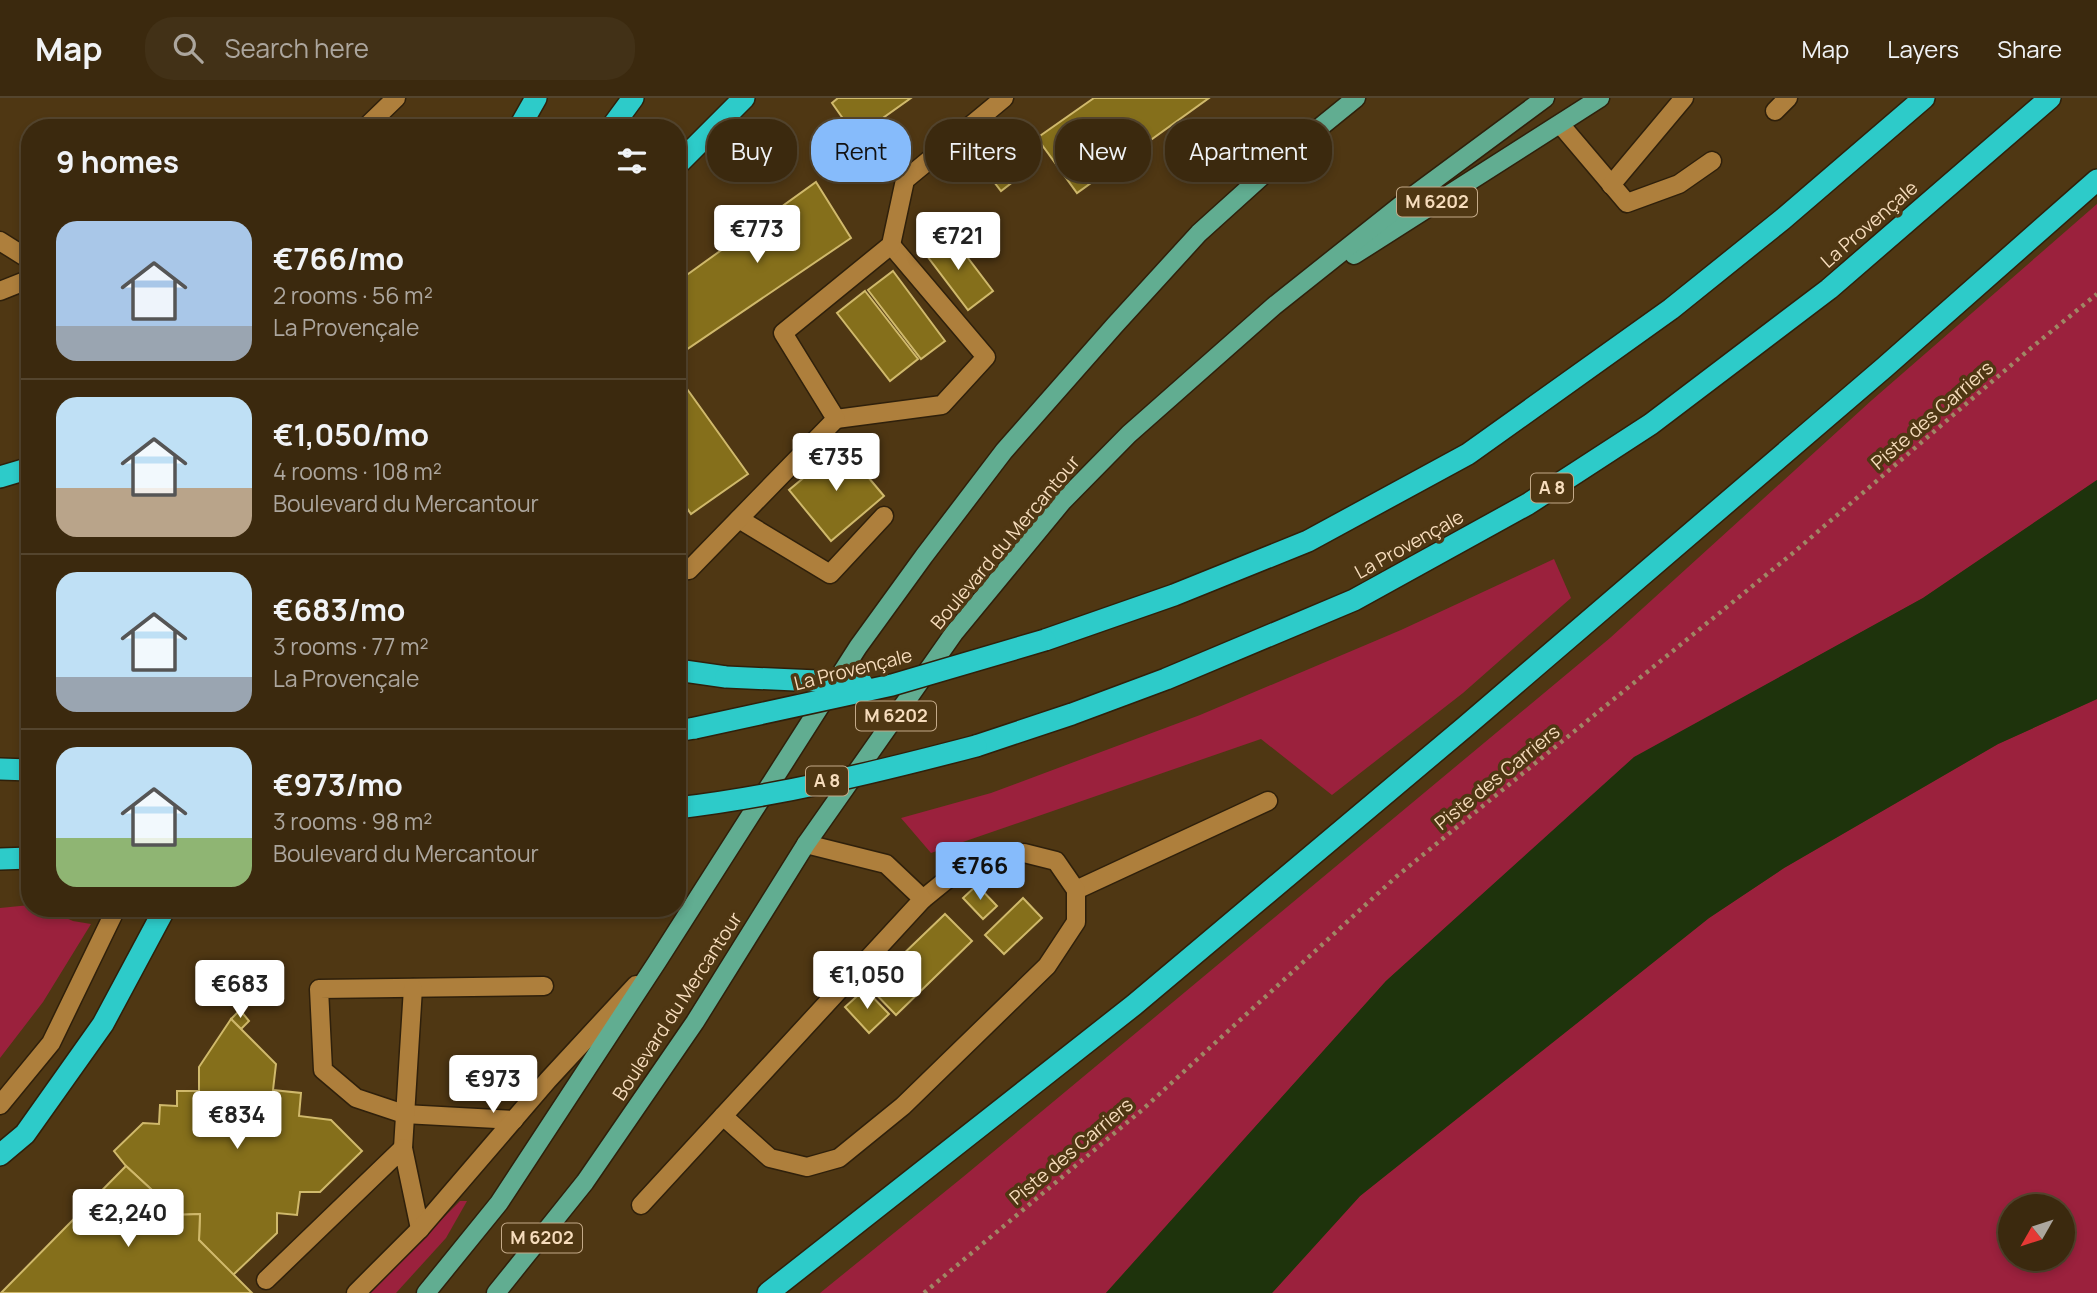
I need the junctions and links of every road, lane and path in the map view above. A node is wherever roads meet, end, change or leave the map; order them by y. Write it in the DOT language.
graph roads {
  1 [pos="396,98"];
  2 [pos="536,98"];
  3 [pos="633,98"];
  4 [pos="744,98"];
  5 [pos="1004,98"];
  6 [pos="1356,98"];
  7 [pos="1545,98"];
  8 [pos="1600,98"];
  9 [pos="1684,98"];
  10 [pos="1788,98"];
  11 [pos="1924,98"];
  12 [pos="2050,98"];
  13 [pos="1775,111"];
  14 [pos="374,119"];
  15 [pos="524,119"];
  16 [pos="618,119"];
  17 [pos="1560,124"];
  18 [pos="686,156"];
  19 [pos="1712,161"];
  20 [pos="2097,180"];
  21 [pos="1611,184"];
  22 [pos="0,241"];
  23 [pos="891,245"];
  24 [pos="21,254"];
  25 [pos="21,283"];
  26 [pos="0,291"];
  27 [pos="2097,295"];
  28 [pos="1274,306"];
  29 [pos="836,419"];
  30 [pos="21,471"];
  31 [pos="0,477"];
  32 [pos="884,516"];
  33 [pos="739,519"];
  34 [pos="686,562"];
  35 [pos="686,671"];
  36 [pos="892,685"];
  37 [pos="686,730"];
  38 [pos="0,769"];
  39 [pos="21,770"];
  40 [pos="1268,801"];
  41 [pos="686,807"];
  42 [pos="806,844"];
  43 [pos="21,858"];
  44 [pos="0,859"];
  45 [pos="1076,890"];
  46 [pos="923,899"];
  47 [pos="112,917"];
  48 [pos="160,917"];
  49 [pos="686,917"];
  50 [pos="686,917"];
  51 [pos="657,962"];
  52 [pos="544,986"];
  53 [pos="413,988"];
  54 [pos="0,1105"];
  55 [pos="404,1114"];
  56 [pos="723,1116"];
  57 [pos="514,1120"];
  58 [pos="403,1149"];
  59 [pos="0,1155"];
  60 [pos="641,1205"];
  61 [pos="420,1229"];
  62 [pos="266,1280"];
  63 [pos="356,1293"];
  64 [pos="426,1293"];
  65 [pos="496,1293"];
  66 [pos="768,1293"];
  67 [pos="924,1293"];
  1 -- 14 [label="street"];
  2 -- 15 [label="highway"];
  3 -- 16 [label="highway"];
  4 -- 18 [label="highway"];
  5 -- 23 [label="street"];
  6 -- 49 [label="main road, M 6202"];
  7 -- 28 [label="main road, Boulevard du Mercantour / M 6202"];
  8 -- 17 [label="main road, M 6202"];
  9 -- 21 [label="street"];
  10 -- 13 [label="street"];
  11 -- 36 [label="highway, La Provençale, bridge"];
  12 -- 41 [label="highway, La Provençale / A 8, bridge"];
  17 -- 21 [label="street"];
  17 -- 28 [label="main road, M 6202"];
  19 -- 21 [label="street"];
  20 -- 66 [label="highway"];
  22 -- 24 [label="street"];
  23 -- 29 [label="street"];
  23 -- 29 [label="street"];
  25 -- 26 [label="street"];
  27 -- 67 [label="path, Piste des Carriers"];
  28 -- 42 [label="main road, Boulevard du Mercantour / M 6202"];
  29 -- 33 [label="street"];
  30 -- 31 [label="highway"];
  32 -- 33 [label="street"];
  33 -- 34 [label="street"];
  35 -- 36 [label="highway, bridge"];
  36 -- 37 [label="highway, La Provençale, bridge"];
  38 -- 39 [label="highway"];
  40 -- 45 [label="street"];
  42 -- 46 [label="street"];
  42 -- 65 [label="main road, Boulevard du Mercantour / M 6202"];
  43 -- 44 [label="highway"];
  45 -- 46 [label="street"];
  45 -- 56 [label="street"];
  46 -- 56 [label="street"];
  47 -- 54 [label="street"];
  48 -- 59 [label="highway"];
  50 -- 51 [label="main road, M 6202"];
  51 -- 57 [label="street"];
  51 -- 64 [label="main road, M 6202"];
  52 -- 53 [label="street"];
  53 -- 55 [label="street"];
  53 -- 55 [label="street"];
  55 -- 57 [label="street"];
  55 -- 58 [label="street"];
  56 -- 60 [label="street"];
  57 -- 61 [label="street"];
  58 -- 61 [label="street"];
  58 -- 62 [label="street"];
  61 -- 63 [label="street"];
}
